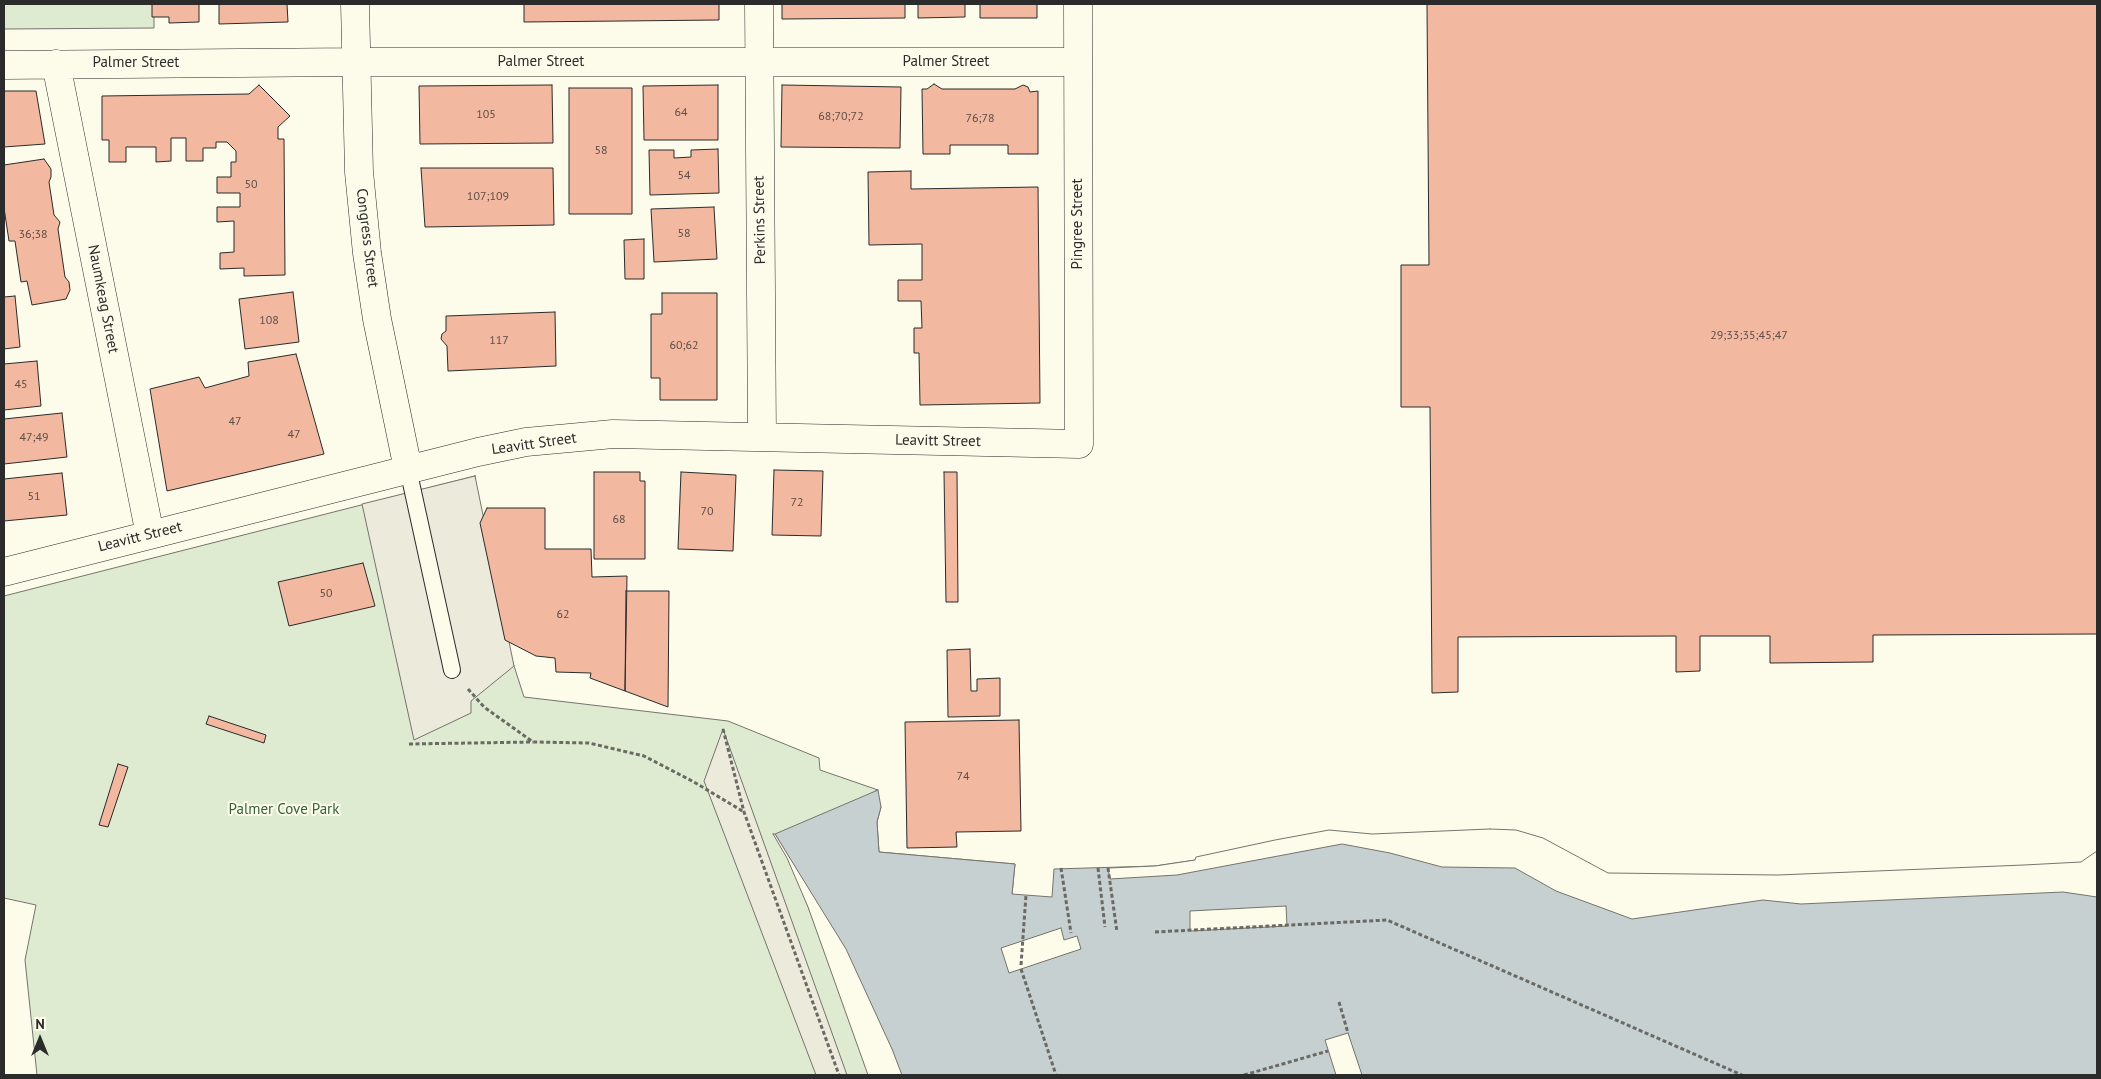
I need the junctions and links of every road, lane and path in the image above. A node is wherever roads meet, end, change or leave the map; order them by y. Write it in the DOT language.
graph roads {
  1 [pos="355,4"];
  2 [pos="759,4"];
  3 [pos="1078,4"];
  4 [pos="355,62"];
  5 [pos="1078,62"];
  6 [pos="759,63"];
  7 [pos="56,64"];
  8 [pos="4,65"];
  9 [pos="762,437"];
  10 [pos="1079,444"];
  11 [pos="408,469"];
  12 [pos="150,535"];
  13 [pos="4,572"];
  14 [pos="452,670"];
  15 [pos="723,729"];
  16 [pos="533,742"];
  17 [pos="409,744"];
  18 [pos="744,812"];
  19 [pos="1060,868"];
  20 [pos="1098,868"];
  21 [pos="1108,868"];
  22 [pos="1026,895"];
  23 [pos="1105,927"];
  24 [pos="1117,932"];
  25 [pos="1155,932"];
  26 [pos="1071,933"];
  27 [pos="1339,1002"];
  28 [pos="1348,1033"];
  29 [pos="1328,1051"];
  30 [pos="839,1075"];
  31 [pos="1056,1075"];
  32 [pos="1244,1075"];
  33 [pos="1742,1075"];
  1 -- 4 [label="street, Congress Street"];
  2 -- 6 [label="street, Perkins Street"];
  3 -- 5 [label="street, Pingree Street"];
  4 -- 6 [label="street, Palmer Street"];
  4 -- 7 [label="street, Palmer Street"];
  4 -- 11 [label="street, Congress Street"];
  5 -- 6 [label="street, Palmer Street"];
  5 -- 10 [label="street, Pingree Street"];
  6 -- 9 [label="street, Perkins Street"];
  7 -- 8 [label="street, Palmer Street"];
  7 -- 12 [label="street, Naumkeag Street"];
  9 -- 10 [label="street, Leavitt Street"];
  9 -- 11 [label="street, Leavitt Street"];
  11 -- 12 [label="street, Leavitt Street"];
  11 -- 14 [label="lane"];
  12 -- 13 [label="street, Leavitt Street"];
  14 -- 16 [label="path"];
  15 -- 18 [label="path"];
  16 -- 17 [label="path"];
  16 -- 18 [label="path"];
  18 -- 30 [label="path"];
  19 -- 26 [label="path"];
  20 -- 23 [label="path"];
  21 -- 24 [label="path"];
  22 -- 31 [label="path"];
  25 -- 33 [label="path"];
  27 -- 28 [label="path"];
  29 -- 32 [label="path"];
}
